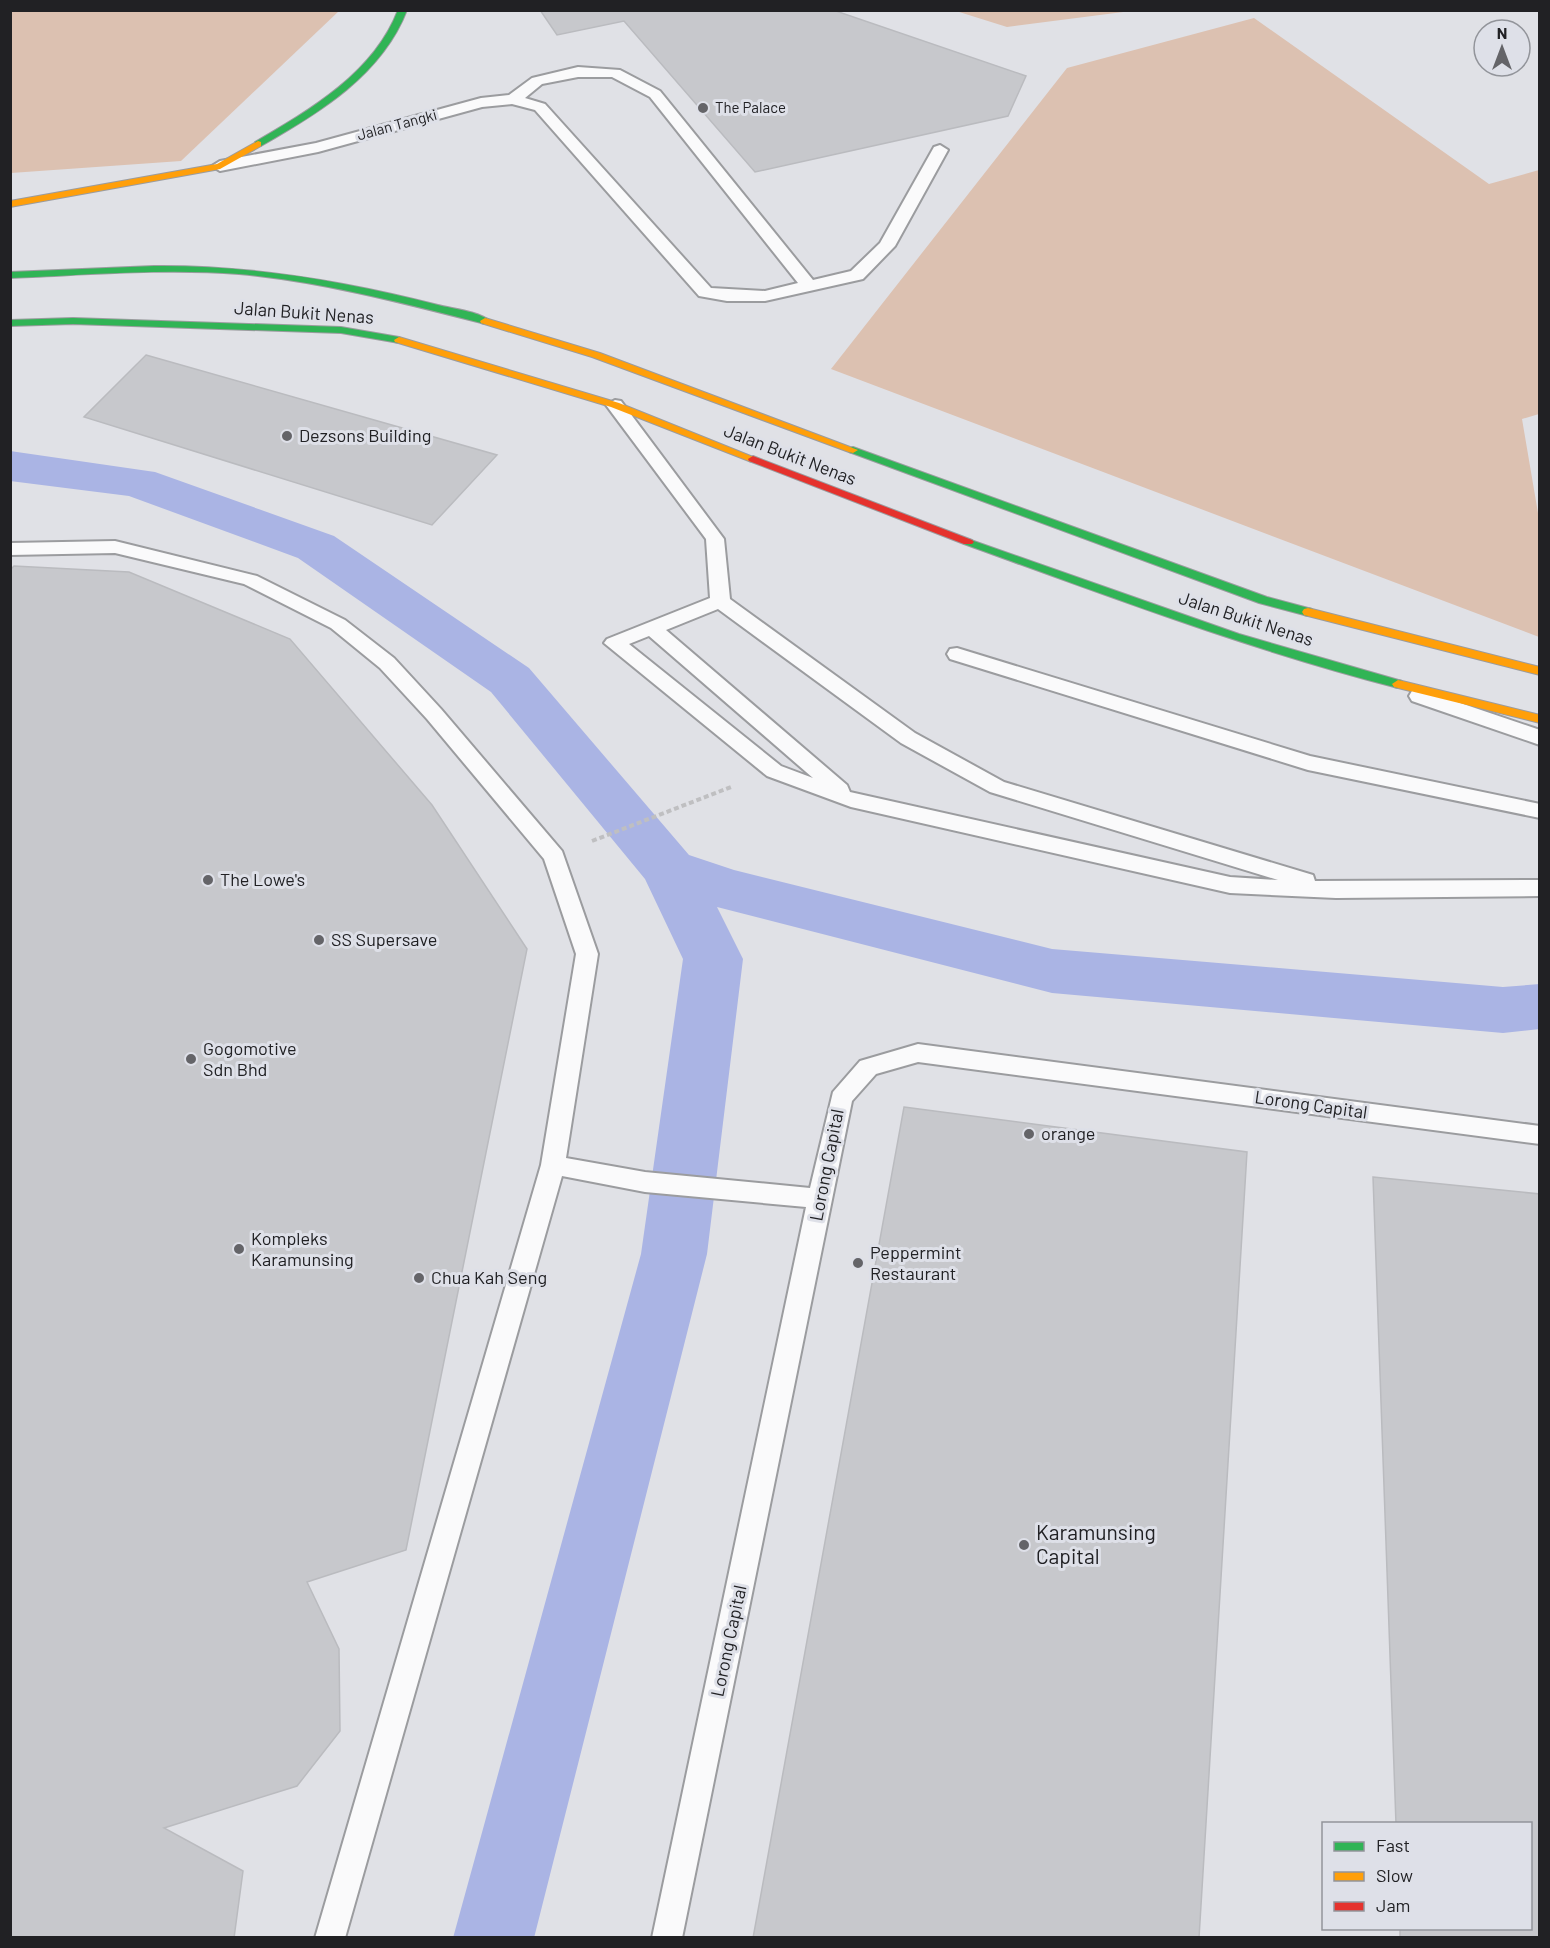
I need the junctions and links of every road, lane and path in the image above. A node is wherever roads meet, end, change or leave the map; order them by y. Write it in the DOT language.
graph roads {
  1 [pos="403,10"];
  2 [pos="513,99"];
  3 [pos="940,150"];
  4 [pos="220,166"];
  5 [pos="10,204"];
  6 [pos="10,275"];
  7 [pos="810,287"];
  8 [pos="73,321"];
  9 [pos="10,323"];
  10 [pos="10,338"];
  11 [pos="615,405"];
  12 [pos="10,549"];
  13 [pos="720,601"];
  14 [pos="652,628"];
  15 [pos="957,654"];
  16 [pos="1539,671"];
  17 [pos="1360,675"];
  18 [pos="1539,719"];
  19 [pos="1539,738"];
  20 [pos="709,796"];
  21 [pos="851,800"];
  22 [pos="1539,811"];
  23 [pos="554,856"];
  24 [pos="1539,888"];
  25 [pos="1336,890"];
  26 [pos="1539,1136"];
  27 [pos="553,1165"];
  28 [pos="821,1198"];
  29 [pos="330,1938"];
  30 [pos="667,1938"];
  1 -- 4 [label="main road"];
  2 -- 4 [label="lane, Jalan Tangki"];
  2 -- 7 [label="lane, Jalan Tangki"];
  2 -- 7 [label="lane"];
  3 -- 7 [label="lane"];
  4 -- 5 [label="main road, Jalan Tangki"];
  6 -- 16 [label="main road, Jalan Bukit Nenas"];
  8 -- 9 [label="main road, Jalan Bukit Nenas"];
  8 -- 10 [label="main road"];
  8 -- 11 [label="main road, Jalan Bukit Nenas"];
  11 -- 13 [label="lane"];
  11 -- 17 [label="main road, Jalan Bukit Nenas"];
  12 -- 23 [label="lane"];
  13 -- 14 [label="lane"];
  13 -- 25 [label="lane"];
  14 -- 21 [label="lane"];
  14 -- 21 [label="lane"];
  15 -- 22 [label="lane"];
  17 -- 18 [label="main road, Jalan Bukit Nenas"];
  17 -- 19 [label="lane"];
  20 -- 23 [label="path"];
  21 -- 25 [label="lane"];
  23 -- 27 [label="lane"];
  24 -- 25 [label="lane"];
  26 -- 28 [label="lane, Lorong Capital"];
  27 -- 28 [label="lane"];
  27 -- 29 [label="lane"];
  28 -- 30 [label="lane, Lorong Capital"];
}
